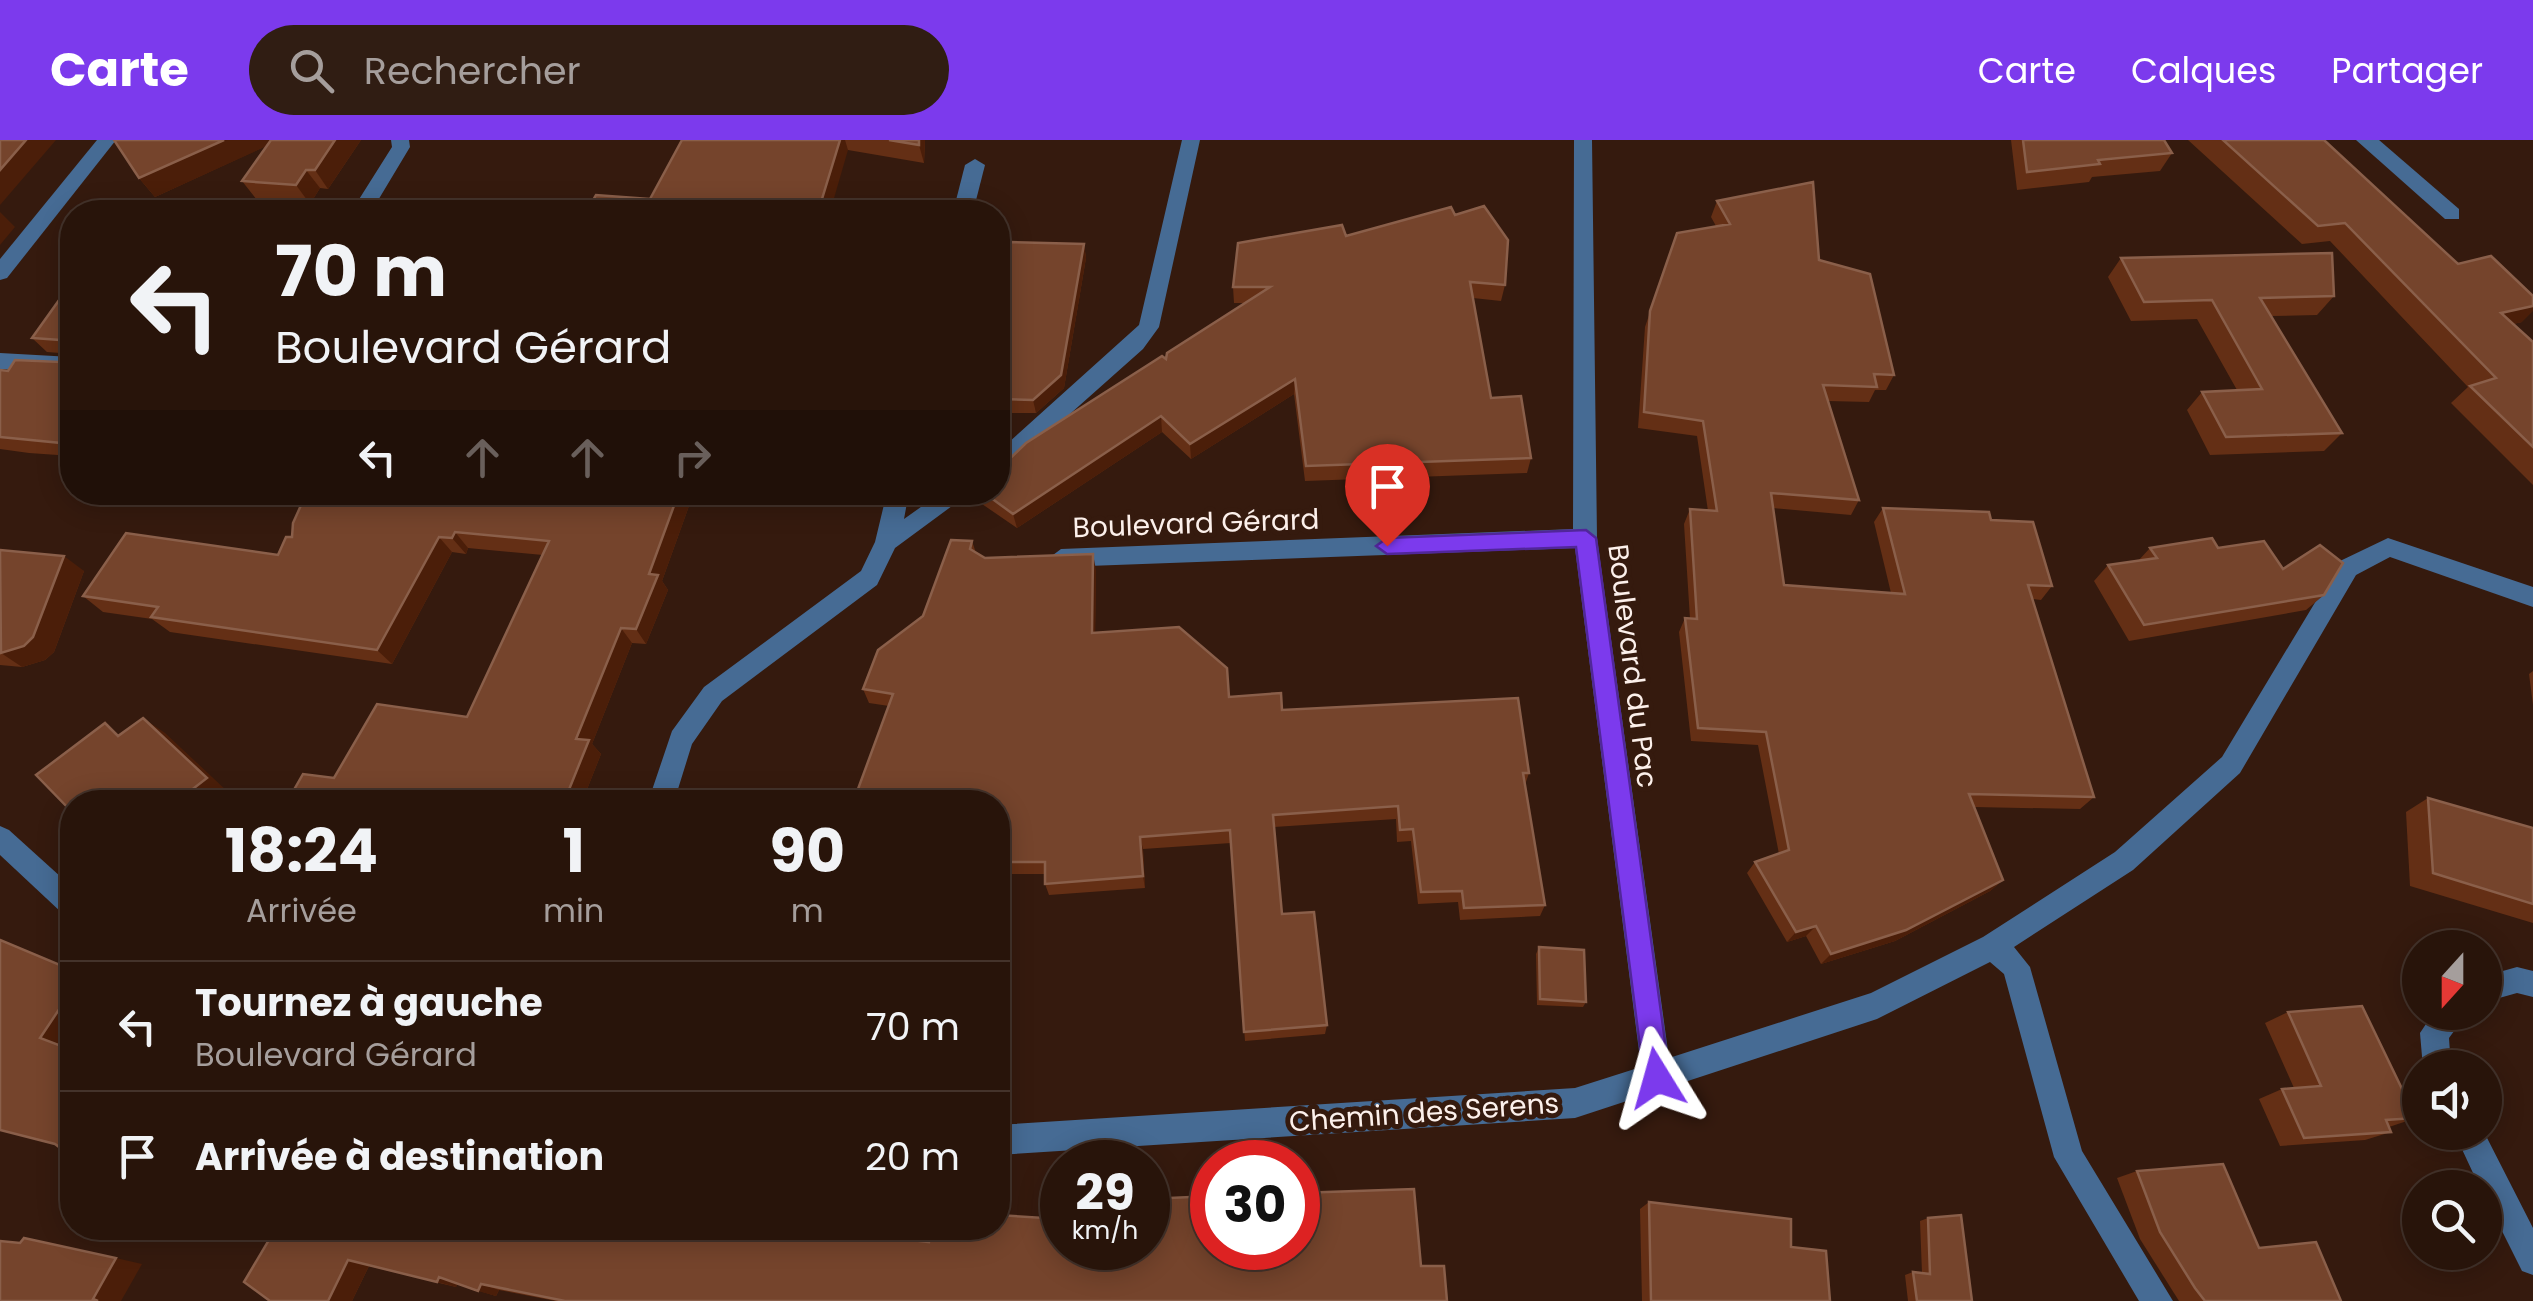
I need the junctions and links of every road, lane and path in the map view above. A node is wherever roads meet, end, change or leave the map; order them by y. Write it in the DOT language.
graph roads {
  1 [pos="107,140"];
  2 [pos="400,140"];
  3 [pos="1191,140"];
  4 [pos="1583,140"];
  5 [pos="2370,140"];
  6 [pos="975,166"];
  7 [pos="368,200"];
  8 [pos="966,200"];
  9 [pos="2452,214"];
  10 [pos="0,273"];
  11 [pos="0,361"];
  12 [pos="60,364"];
  13 [pos="1010,454"];
  14 [pos="895,505"];
  15 [pos="941,505"];
  16 [pos="1586,538"];
  17 [pos="887,542"];
  18 [pos="1029,560"];
  19 [pos="2533,597"];
  20 [pos="665,790"];
  21 [pos="0,838"];
  22 [pos="60,893"];
  23 [pos="1993,946"];
  24 [pos="2533,984"];
  25 [pos="2502,985"];
  26 [pos="1657,1078"];
  27 [pos="1010,1139"];
  28 [pos="2477,1150"];
  29 [pos="2533,1260"];
  30 [pos="2156,1301"];
  1 -- 10 [label="street"];
  2 -- 7 [label="street"];
  3 -- 13 [label="street"];
  4 -- 16 [label="street, Boulevard du Pac"];
  5 -- 9 [label="street"];
  6 -- 8 [label="street"];
  11 -- 12 [label="street"];
  14 -- 17 [label="street"];
  15 -- 17 [label="street"];
  16 -- 18 [label="street, Boulevard Gérard"];
  16 -- 26 [label="street, Boulevard du Pac"];
  17 -- 20 [label="street"];
  19 -- 23 [label="street, Chemin des Serens"];
  21 -- 22 [label="street"];
  23 -- 26 [label="street, Chemin des Serens"];
  23 -- 30 [label="street"];
  24 -- 25 [label="street"];
  26 -- 27 [label="street, Chemin des Serens"];
  28 -- 29 [label="street"];
}
